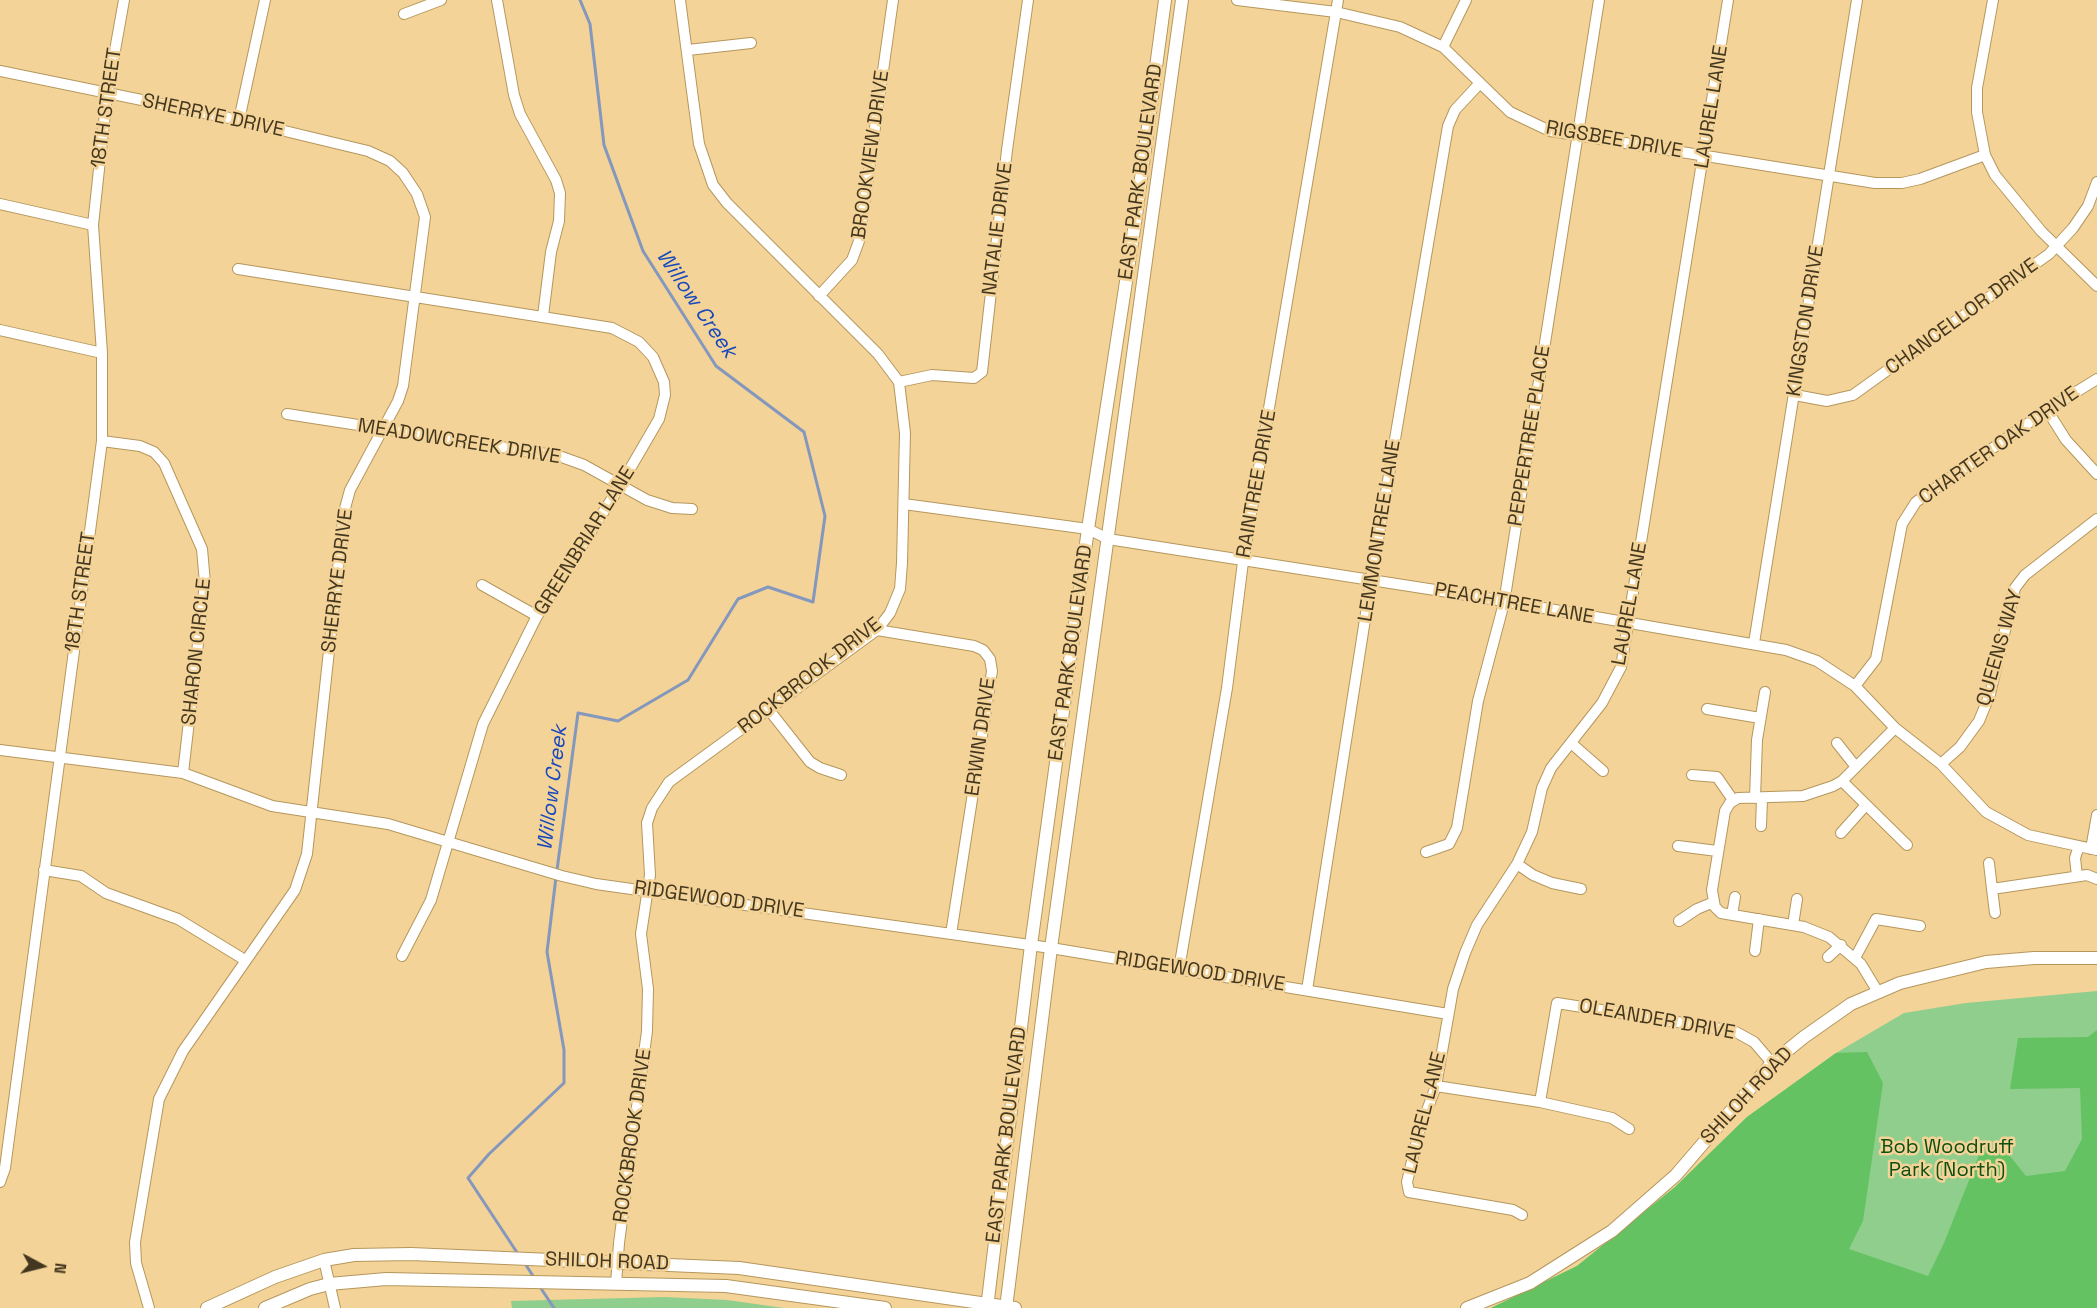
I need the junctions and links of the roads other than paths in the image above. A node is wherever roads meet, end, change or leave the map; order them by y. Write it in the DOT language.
graph roads {
  1 [pos="124,0"];
  2 [pos="265,0"];
  3 [pos="441,0"];
  4 [pos="497,0"];
  5 [pos="680,0"];
  6 [pos="893,0"];
  7 [pos="1028,0"];
  8 [pos="1165,0"];
  9 [pos="1182,0"];
  10 [pos="1237,0"];
  11 [pos="1338,0"];
  12 [pos="1466,0"];
  13 [pos="1599,0"];
  14 [pos="1728,0"];
  15 [pos="1857,0"];
  16 [pos="1993,0"];
  17 [pos="1336,12"];
  18 [pos="404,14"];
  19 [pos="751,43"];
  20 [pos="1443,47"];
  21 [pos="688,50"];
  22 [pos="0,71"];
  23 [pos="1480,83"];
  24 [pos="107,95"];
  25 [pos="239,120"];
  26 [pos="1577,136"];
  27 [pos="1985,154"];
  28 [pos="1704,156"];
  29 [pos="1830,176"];
  30 [pos="2097,182"];
  31 [pos="0,204"];
  32 [pos="93,225"];
  33 [pos="2057,246"];
  34 [pos="238,269"];
  35 [pos="2097,286"];
  36 [pos="417,296"];
  37 [pos="819,296"];
  38 [pos="543,316"];
  39 [pos="0,330"];
  40 [pos="102,353"];
  41 [pos="2097,379"];
  42 [pos="899,382"];
  43 [pos="1795,395"];
  44 [pos="2047,410"];
  45 [pos="287,414"];
  46 [pos="381,429"];
  47 [pos="102,441"];
  48 [pos="2097,474"];
  49 [pos="620,486"];
  50 [pos="904,504"];
  51 [pos="692,509"];
  52 [pos="2097,519"];
  53 [pos="1088,529"];
  54 [pos="1108,540"];
  55 [pos="1243,562"];
  56 [pos="1371,581"];
  57 [pos="482,585"];
  58 [pos="1504,603"];
  59 [pos="537,616"];
  60 [pos="1628,625"];
  61 [pos="877,630"];
  62 [pos="1754,643"];
  63 [pos="1855,686"];
  64 [pos="1765,692"];
  65 [pos="1707,709"];
  66 [pos="769,710"];
  67 [pos="1760,718"];
  68 [pos="1895,728"];
  69 [pos="1571,743"];
  70 [pos="1837,743"];
  71 [pos="0,750"];
  72 [pos="59,757"];
  73 [pos="1941,765"];
  74 [pos="1856,766"];
  75 [pos="1603,771"];
  76 [pos="183,773"];
  77 [pos="841,775"];
  78 [pos="1692,775"];
  79 [pos="1842,781"];
  80 [pos="1758,798"];
  81 [pos="1733,800"];
  82 [pos="1866,805"];
  83 [pos="314,811"];
  84 [pos="2097,815"];
  85 [pos="1761,826"];
  86 [pos="1841,833"];
  87 [pos="449,842"];
  88 [pos="1907,845"];
  89 [pos="1678,846"];
  90 [pos="2079,846"];
  91 [pos="2094,849"];
  92 [pos="1426,852"];
  93 [pos="1717,852"];
  94 [pos="1989,863"];
  95 [pos="1516,864"];
  96 [pos="44,870"];
  97 [pos="2087,877"];
  98 [pos="1581,889"];
  99 [pos="1992,889"];
  100 [pos="648,890"];
  101 [pos="1734,897"];
  102 [pos="1797,899"];
  103 [pos="1714,902"];
  104 [pos="1995,913"];
  105 [pos="1732,915"];
  106 [pos="1760,919"];
  107 [pos="1679,921"];
  108 [pos="1793,925"];
  109 [pos="1920,926"];
  110 [pos="951,934"];
  111 [pos="1031,945"];
  112 [pos="1841,945"];
  113 [pos="1051,948"];
  114 [pos="1755,951"];
  115 [pos="402,956"];
  116 [pos="1827,957"];
  117 [pos="1855,958"];
  118 [pos="2097,958"];
  119 [pos="245,960"];
  120 [pos="1179,969"];
  121 [pos="1307,990"];
  122 [pos="1878,992"];
  123 [pos="1448,1014"];
  124 [pos="1772,1063"];
  125 [pos="1437,1086"];
  126 [pos="1540,1102"];
  127 [pos="1629,1129"];
  128 [pos="0,1182"];
  129 [pos="1522,1215"];
  130 [pos="324,1260"];
  131 [pos="617,1262"];
  132 [pos="329,1284"];
  133 [pos="616,1284"];
  134 [pos="987,1306"];
  135 [pos="149,1308"];
  136 [pos="207,1308"];
  137 [pos="265,1308"];
  138 [pos="334,1308"];
  139 [pos="885,1308"];
  140 [pos="1009,1308"];
  141 [pos="1467,1308"];
  1 -- 24 [label="street, 18TH STREET"];
  2 -- 25 [label="street"];
  3 -- 18 [label="street"];
  4 -- 38 [label="street"];
  5 -- 21 [label="street"];
  6 -- 37 [label="street, BROOKVIEW DRIVE"];
  7 -- 42 [label="street, NATALIE DRIVE"];
  8 -- 53 [label="main road, EAST PARK BOULEVARD"];
  9 -- 54 [label="main road, EAST PARK BOULEVARD"];
  10 -- 17 [label="street, RIGSBEE DRIVE"];
  11 -- 17 [label="street, RAINTREE DRIVE"];
  12 -- 20 [label="street"];
  13 -- 26 [label="street, PEPPERTREE PLACE"];
  14 -- 28 [label="street, LAUREL LANE"];
  15 -- 29 [label="street, KINGSTON DRIVE"];
  16 -- 27 [label="street"];
  17 -- 20 [label="street, RIGSBEE DRIVE"];
  17 -- 55 [label="street, RAINTREE DRIVE"];
  19 -- 21 [label="street"];
  20 -- 23 [label="street, RIGSBEE DRIVE"];
  21 -- 37 [label="street"];
  22 -- 24 [label="street, SHERRYE DRIVE"];
  23 -- 26 [label="street, RIGSBEE DRIVE"];
  23 -- 56 [label="street, LEMMONTREE LANE"];
  24 -- 25 [label="street, SHERRYE DRIVE"];
  24 -- 32 [label="street, 18TH STREET"];
  25 -- 36 [label="street, SHERRYE DRIVE"];
  26 -- 28 [label="street, RIGSBEE DRIVE"];
  26 -- 58 [label="street, PEPPERTREE PLACE"];
  27 -- 29 [label="street, RIGSBEE DRIVE"];
  27 -- 33 [label="street"];
  28 -- 29 [label="street, RIGSBEE DRIVE"];
  28 -- 60 [label="street, LAUREL LANE"];
  29 -- 43 [label="street, KINGSTON DRIVE"];
  30 -- 33 [label="street, CHANCELLOR DRIVE"];
  31 -- 32 [label="street"];
  32 -- 40 [label="street, 18TH STREET"];
  33 -- 35 [label="street"];
  33 -- 43 [label="street, CHANCELLOR DRIVE"];
  34 -- 36 [label="street, GREENBRIAR LANE"];
  36 -- 38 [label="street, GREENBRIAR LANE"];
  36 -- 46 [label="street, SHERRYE DRIVE"];
  37 -- 42 [label="street"];
  38 -- 49 [label="street, GREENBRIAR LANE"];
  39 -- 40 [label="street"];
  40 -- 47 [label="street, 18TH STREET"];
  41 -- 44 [label="street, CHARTER OAK DRIVE"];
  42 -- 50 [label="street, ROCKBROOK DRIVE"];
  43 -- 62 [label="street, KINGSTON DRIVE"];
  44 -- 48 [label="street"];
  44 -- 63 [label="street, CHARTER OAK DRIVE"];
  45 -- 46 [label="street, MEADOWCREEK DRIVE"];
  46 -- 49 [label="street, MEADOWCREEK DRIVE"];
  46 -- 83 [label="street, SHERRYE DRIVE"];
  47 -- 72 [label="street, 18TH STREET"];
  47 -- 76 [label="street, SHARON CIRCLE"];
  49 -- 51 [label="street, MEADOWCREEK DRIVE"];
  49 -- 59 [label="street, GREENBRIAR LANE"];
  50 -- 53 [label="street, PEACHTREE LANE"];
  50 -- 61 [label="street, ROCKBROOK DRIVE"];
  52 -- 73 [label="street, QUEENS WAY"];
  53 -- 54 [label="street, PEACHTREE LANE"];
  53 -- 111 [label="main road, EAST PARK BOULEVARD"];
  54 -- 55 [label="street, PEACHTREE LANE"];
  54 -- 113 [label="main road, EAST PARK BOULEVARD"];
  55 -- 56 [label="street, PEACHTREE LANE"];
  55 -- 120 [label="street, RAINTREE DRIVE"];
  56 -- 58 [label="street, PEACHTREE LANE"];
  56 -- 121 [label="street, LEMMONTREE LANE"];
  57 -- 59 [label="street"];
  58 -- 60 [label="street, PEACHTREE LANE"];
  58 -- 92 [label="street, PEPPERTREE PLACE"];
  59 -- 87 [label="street, GREENBRIAR LANE"];
  60 -- 62 [label="street, PEACHTREE LANE"];
  60 -- 69 [label="street, LAUREL LANE"];
  61 -- 66 [label="street, ROCKBROOK DRIVE"];
  61 -- 110 [label="street, ERWIN DRIVE"];
  62 -- 63 [label="street, PEACHTREE LANE"];
  63 -- 68 [label="street, PEACHTREE LANE"];
  64 -- 67 [label="street"];
  65 -- 67 [label="street"];
  66 -- 77 [label="street"];
  66 -- 100 [label="street, ROCKBROOK DRIVE"];
  67 -- 80 [label="street"];
  68 -- 73 [label="street, PEACHTREE LANE"];
  68 -- 74 [label="street"];
  69 -- 75 [label="street"];
  69 -- 95 [label="street, LAUREL LANE"];
  70 -- 74 [label="street"];
  71 -- 72 [label="street, RIDGEWOOD DRIVE"];
  72 -- 76 [label="street, RIDGEWOOD DRIVE"];
  72 -- 96 [label="street, 18TH STREET"];
  73 -- 90 [label="street, PEACHTREE LANE"];
  74 -- 79 [label="street"];
  76 -- 83 [label="street, RIDGEWOOD DRIVE"];
  78 -- 81 [label="street"];
  79 -- 80 [label="street"];
  79 -- 82 [label="street"];
  80 -- 81 [label="street"];
  80 -- 85 [label="street"];
  81 -- 93 [label="street"];
  82 -- 86 [label="street"];
  82 -- 88 [label="street"];
  83 -- 87 [label="street, RIDGEWOOD DRIVE"];
  83 -- 119 [label="street, SHERRYE DRIVE"];
  84 -- 91 [label="street"];
  87 -- 100 [label="street, RIDGEWOOD DRIVE"];
  87 -- 115 [label="street, GREENBRIAR LANE"];
  89 -- 93 [label="street"];
  90 -- 91 [label="street, PEACHTREE LANE"];
  90 -- 97 [label="street"];
  93 -- 103 [label="street"];
  94 -- 99 [label="street"];
  95 -- 98 [label="street"];
  95 -- 123 [label="street, LAUREL LANE"];
  96 -- 119 [label="street"];
  96 -- 128 [label="street, 18TH STREET"];
  97 -- 99 [label="street"];
  99 -- 104 [label="street"];
  100 -- 110 [label="street, RIDGEWOOD DRIVE"];
  100 -- 131 [label="street, ROCKBROOK DRIVE"];
  101 -- 105 [label="street"];
  102 -- 108 [label="street"];
  103 -- 105 [label="street"];
  103 -- 107 [label="street"];
  105 -- 106 [label="street"];
  106 -- 108 [label="street"];
  106 -- 114 [label="street"];
  108 -- 112 [label="street"];
  109 -- 117 [label="street"];
  110 -- 111 [label="street, RIDGEWOOD DRIVE"];
  111 -- 113 [label="street, RIDGEWOOD DRIVE"];
  111 -- 134 [label="main road, EAST PARK BOULEVARD"];
  112 -- 116 [label="street"];
  112 -- 117 [label="street"];
  113 -- 120 [label="street, RIDGEWOOD DRIVE"];
  113 -- 140 [label="main road, EAST PARK BOULEVARD"];
  117 -- 122 [label="street"];
  118 -- 122 [label="main road, SHILOH ROAD"];
  119 -- 135 [label="street, SHERRYE DRIVE"];
  120 -- 121 [label="street, RIDGEWOOD DRIVE"];
  121 -- 123 [label="street, RIDGEWOOD DRIVE"];
  122 -- 124 [label="main road, SHILOH ROAD"];
  123 -- 125 [label="street, LAUREL LANE"];
  124 -- 126 [label="street, OLEANDER DRIVE"];
  124 -- 141 [label="main road, SHILOH ROAD"];
  125 -- 126 [label="street"];
  125 -- 129 [label="street, LAUREL LANE"];
  126 -- 127 [label="street"];
  130 -- 131 [label="main road, SHILOH ROAD"];
  130 -- 132 [label="street"];
  130 -- 136 [label="main road, SHILOH ROAD"];
  131 -- 133 [label="street, ROCKBROOK DRIVE"];
  131 -- 134 [label="main road, SHILOH ROAD"];
  132 -- 133 [label="main road, SHILOH ROAD"];
  132 -- 137 [label="main road, SHILOH ROAD"];
  132 -- 138 [label="street"];
  133 -- 139 [label="main road, SHILOH ROAD"];
  134 -- 140 [label="main road, SHILOH ROAD"];
}
